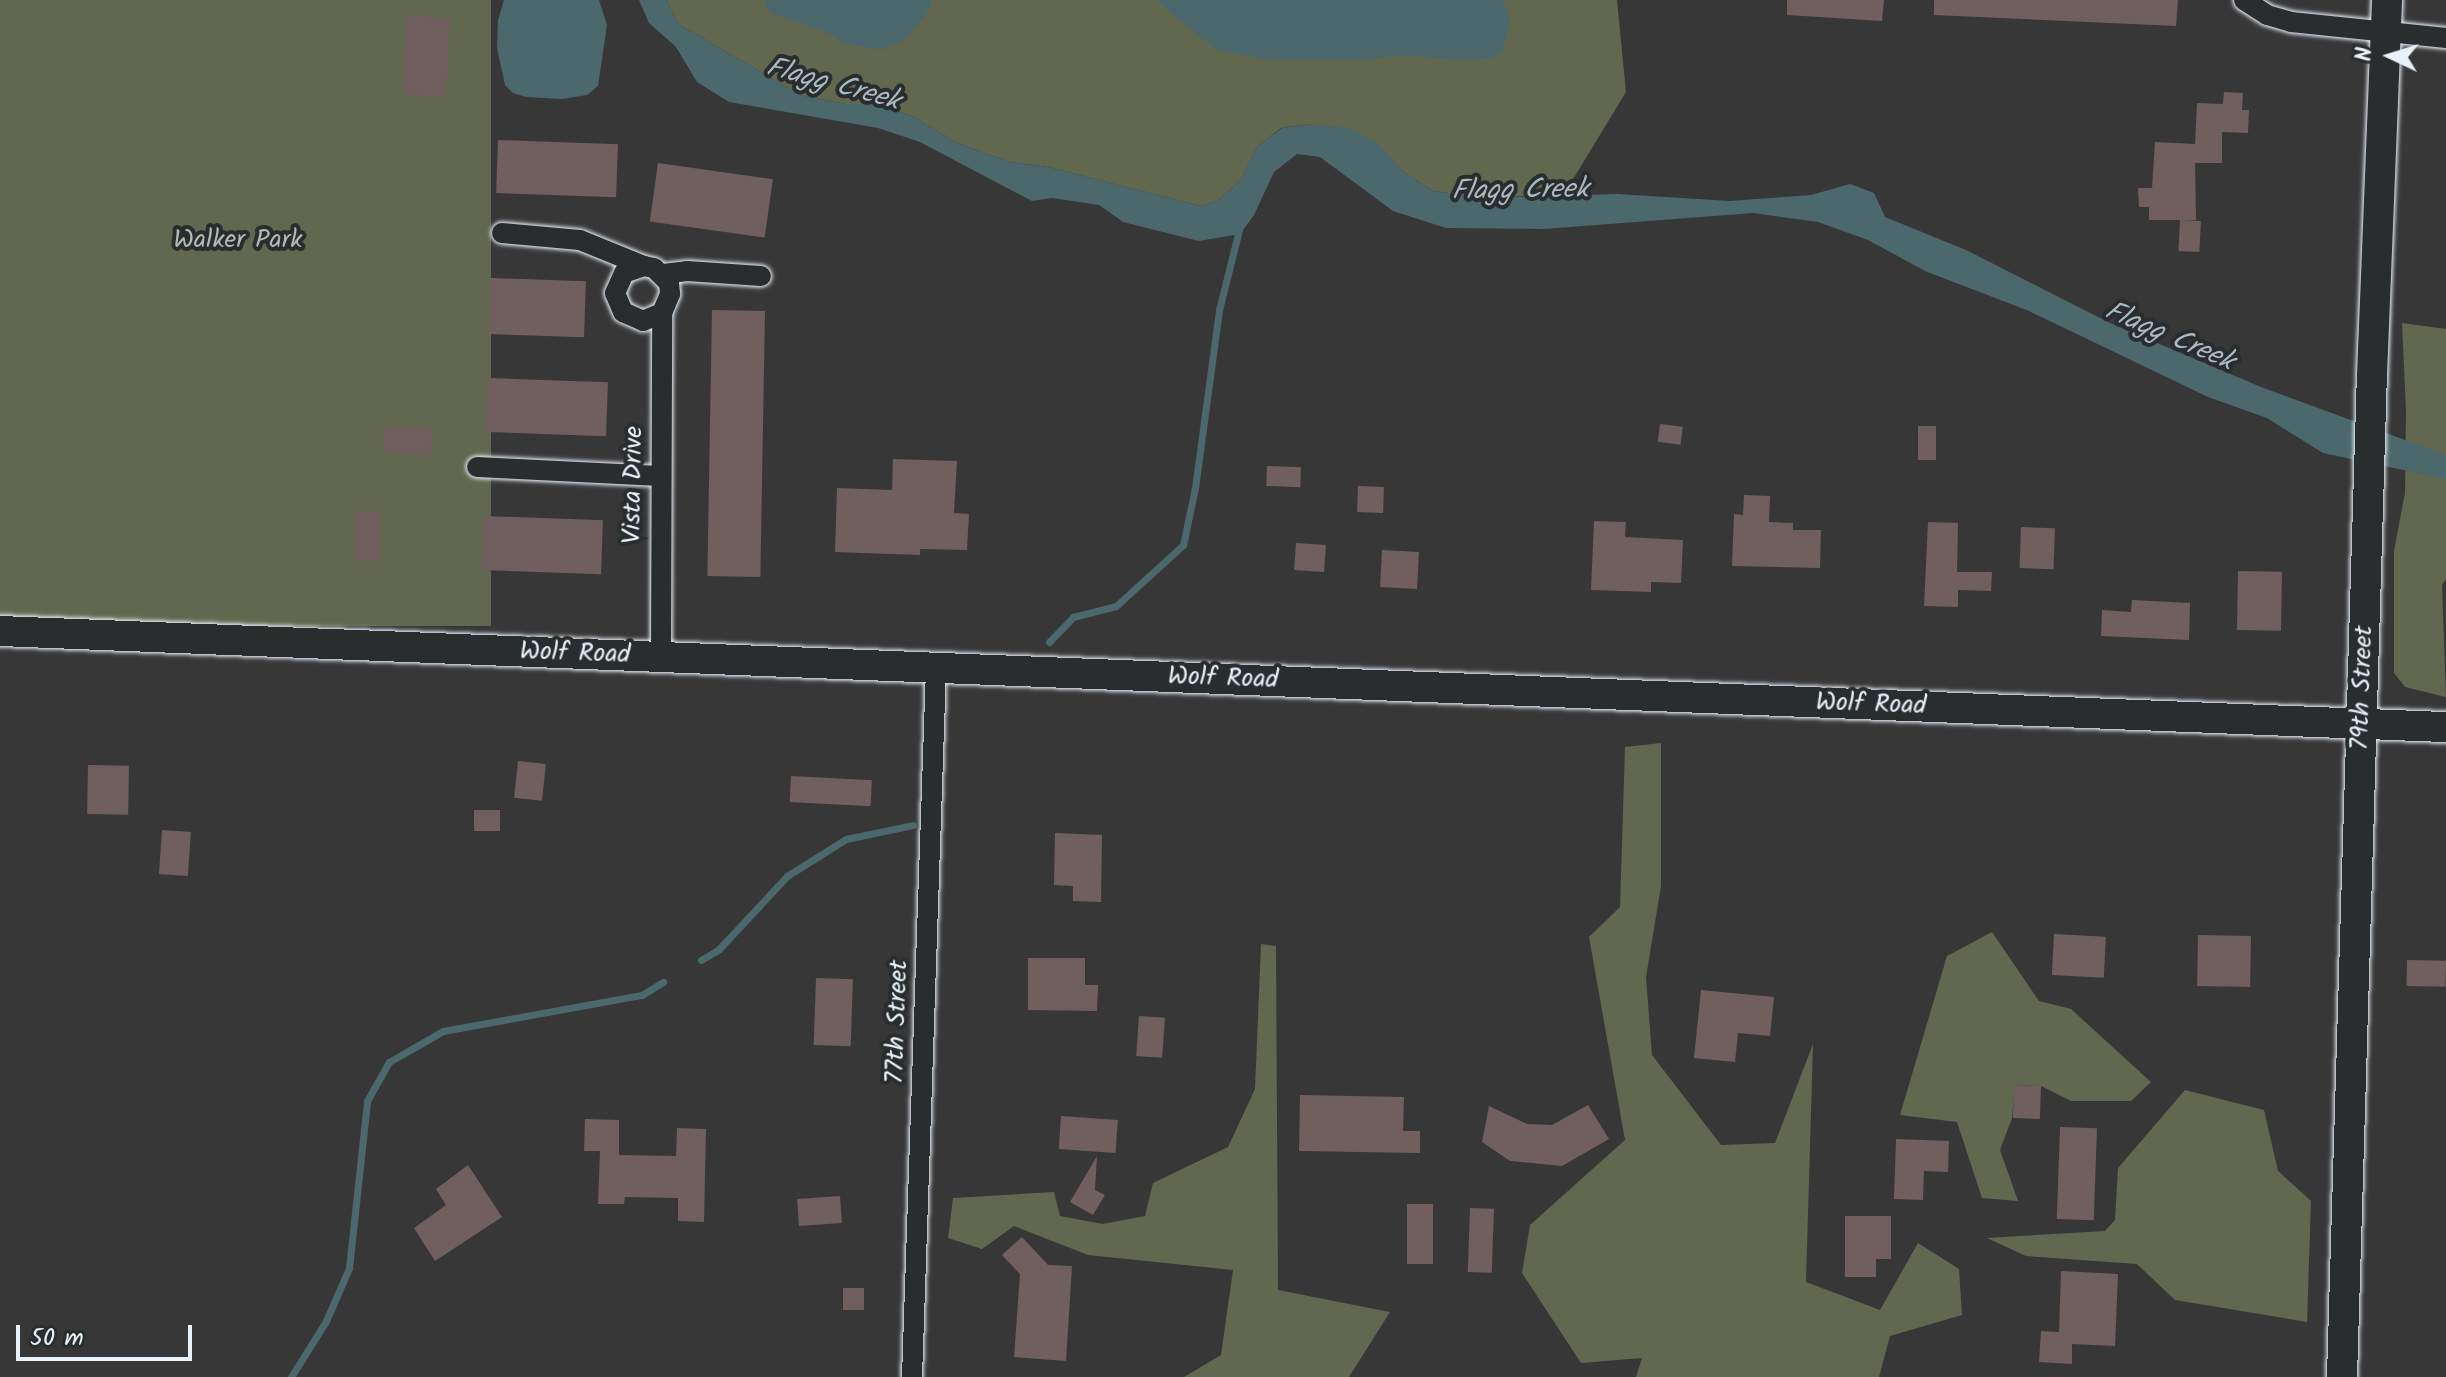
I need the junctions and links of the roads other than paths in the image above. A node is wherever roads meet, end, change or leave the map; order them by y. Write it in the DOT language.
graph roads {
  1 [pos="2244,0"];
  2 [pos="2387,0"];
  3 [pos="2385,33"];
  4 [pos="2446,38"];
  5 [pos="502,233"];
  6 [pos="644,266"];
  7 [pos="663,274"];
  8 [pos="761,276"];
  9 [pos="662,313"];
  10 [pos="477,467"];
  11 [pos="660,476"];
  12 [pos="0,631"];
  13 [pos="661,657"];
  14 [pos="936,668"];
  15 [pos="2361,724"];
  16 [pos="2446,727"];
  17 [pos="912,1377"];
  18 [pos="2342,1377"];
  1 -- 3 [label="street"];
  2 -- 3 [label="street, 79th Street"];
  3 -- 4 [label="street"];
  3 -- 15 [label="street, 79th Street"];
  5 -- 6 [label="street"];
  6 -- 7 [label="street"];
  6 -- 9 [label="street"];
  7 -- 8 [label="street"];
  7 -- 9 [label="street, Vista Drive"];
  9 -- 11 [label="street, Vista Drive"];
  10 -- 11 [label="street"];
  11 -- 13 [label="street, Vista Drive"];
  12 -- 13 [label="street, Wolf Road"];
  13 -- 14 [label="street, Wolf Road"];
  14 -- 15 [label="street, Wolf Road"];
  14 -- 17 [label="street, 77th Street"];
  15 -- 16 [label="street, Wolf Road"];
  15 -- 18 [label="street, 79th Street"];
}
